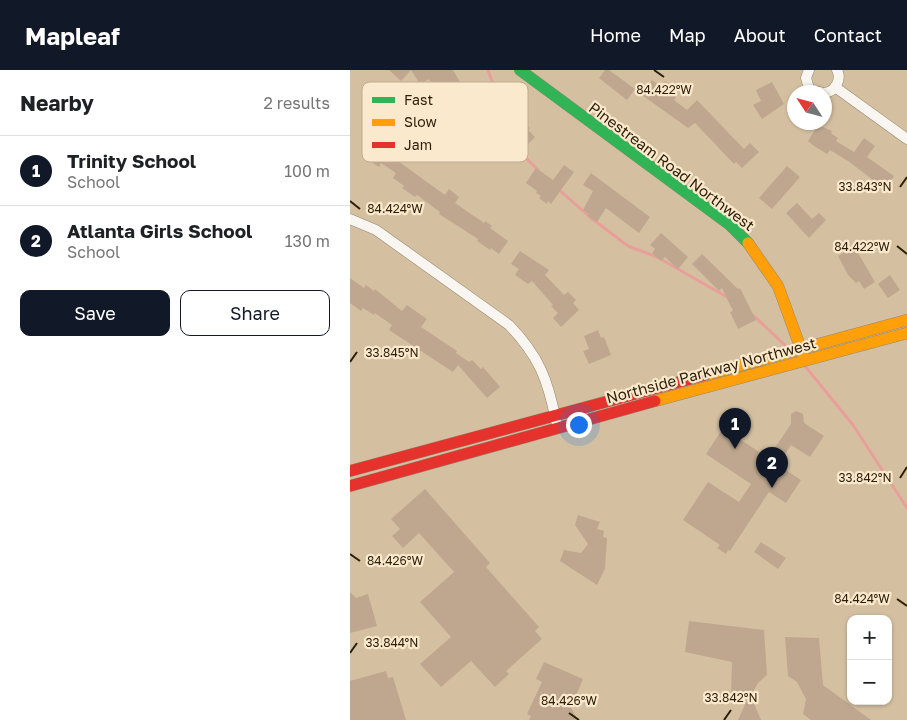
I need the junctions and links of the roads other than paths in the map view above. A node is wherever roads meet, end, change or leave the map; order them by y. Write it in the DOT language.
graph roads {
  1 [pos="520,70"];
  2 [pos="809,70"];
  3 [pos="837,70"];
  4 [pos="808,85"];
  5 [pos="835,87"];
  6 [pos="832,89"];
  7 [pos="907,139"];
  8 [pos="350,219"];
  9 [pos="907,320"];
  10 [pos="907,332"];
  11 [pos="804,354"];
  12 [pos="556,421"];
  13 [pos="350,471"];
  14 [pos="350,486"];
  1 -- 11 [label="main road, Pinestream Road Northwest"];
  2 -- 4 [label="street"];
  3 -- 5 [label="street"];
  5 -- 6 [label="street"];
  5 -- 7 [label="street"];
  8 -- 12 [label="street"];
  9 -- 11 [label="main road, Northside Parkway Northwest"];
  10 -- 11 [label="main road, Northside Parkway Northwest"];
  11 -- 12 [label="main road, Northside Parkway Northwest"];
  12 -- 13 [label="main road, Northside Parkway Northwest"];
  12 -- 14 [label="main road, Northside Parkway Northwest"];
}
